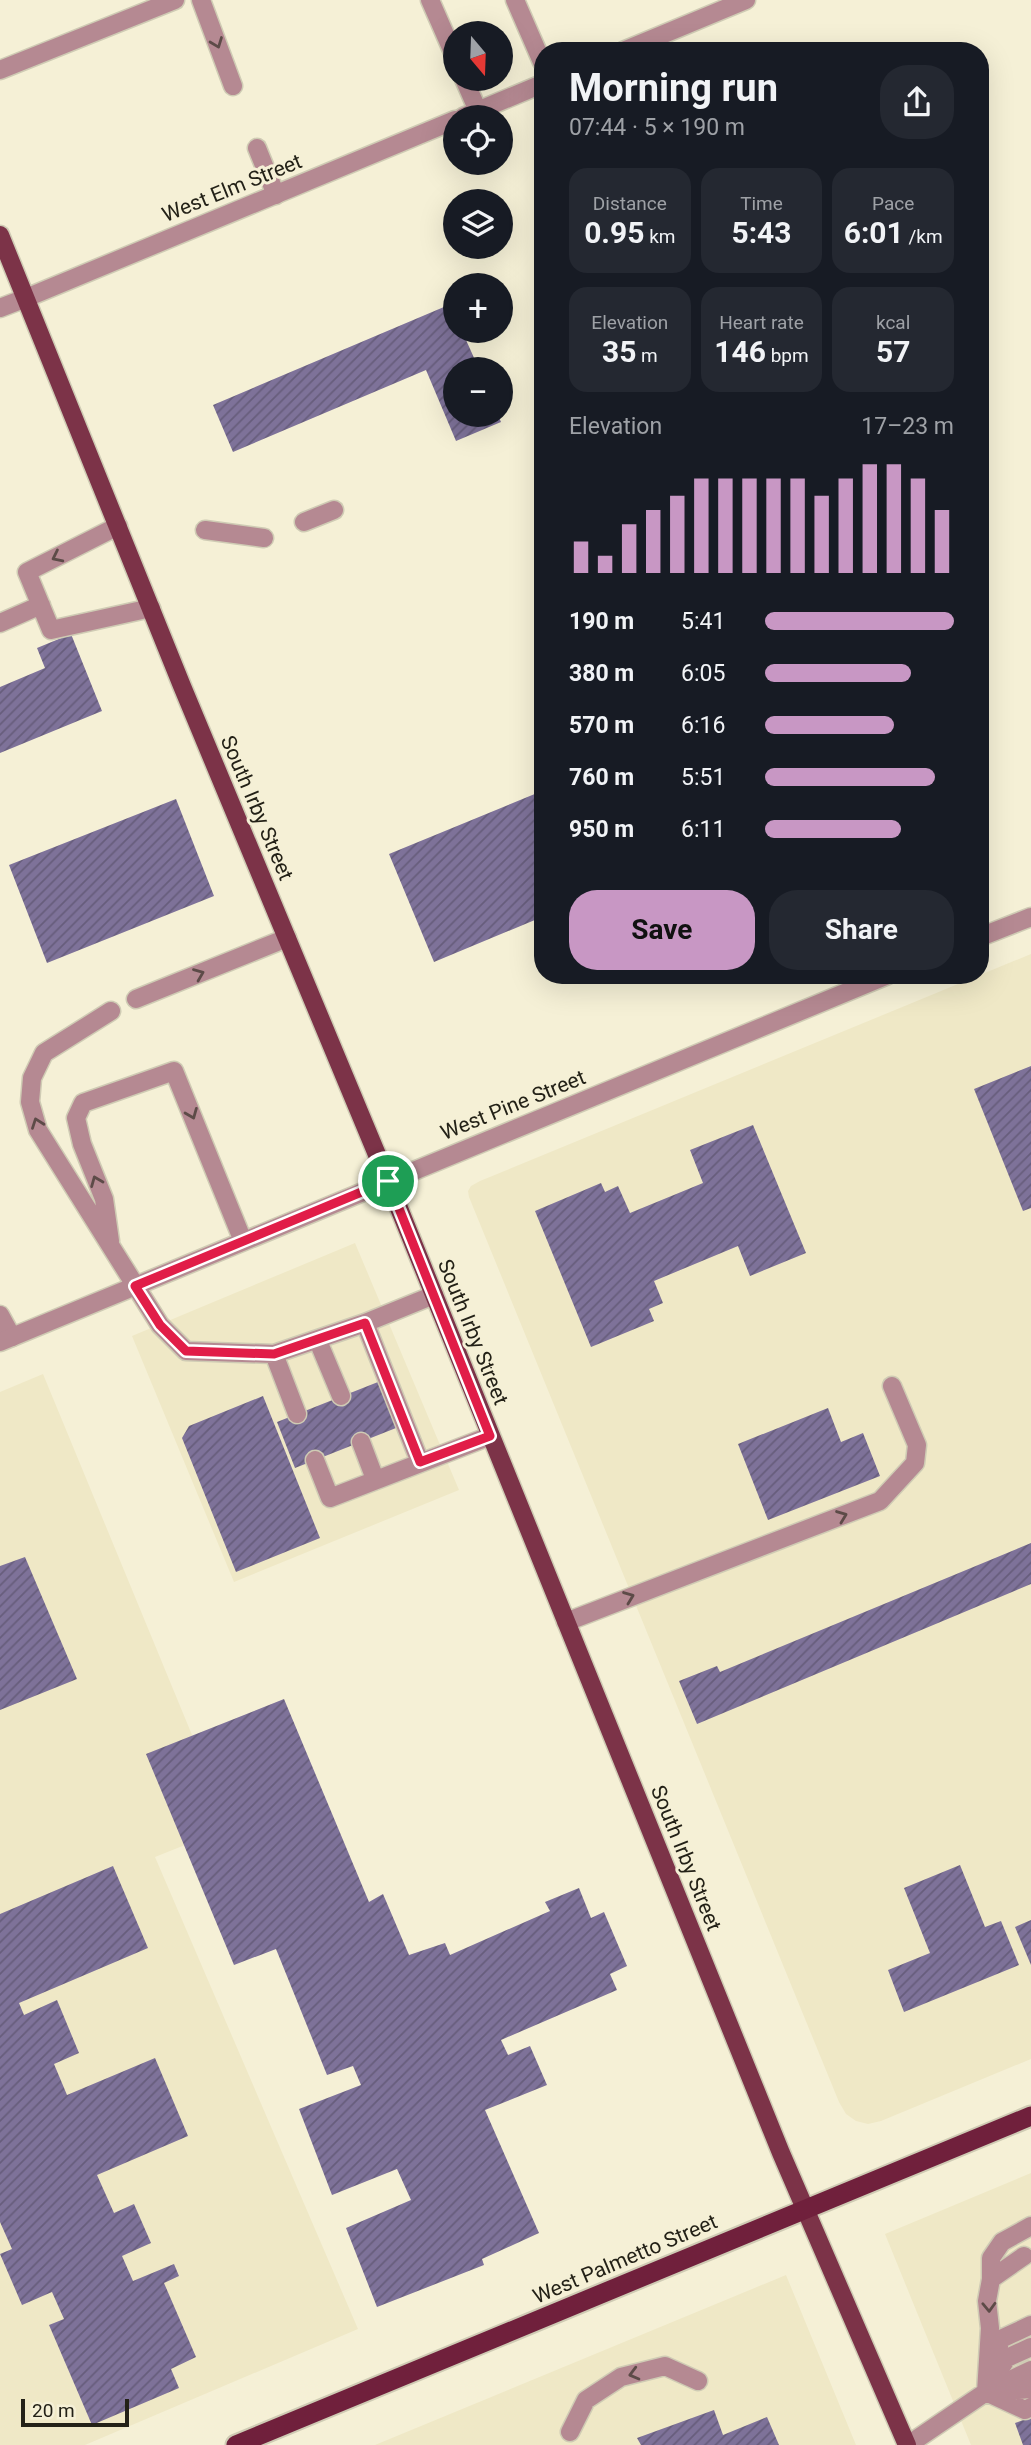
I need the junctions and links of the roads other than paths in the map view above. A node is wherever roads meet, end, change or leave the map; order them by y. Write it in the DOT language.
graph roads {
  1 [pos="174,0"];
  2 [pos="201,0"];
  3 [pos="430,0"];
  4 [pos="515,0"];
  5 [pos="746,0"];
  6 [pos="443,30"];
  7 [pos="645,42"];
  8 [pos="534,44"];
  9 [pos="0,70"];
  10 [pos="233,86"];
  11 [pos="534,87"];
  12 [pos="492,105"];
  13 [pos="443,125"];
  14 [pos="257,148"];
  15 [pos="276,195"];
  16 [pos="0,235"];
  17 [pos="26,298"];
  18 [pos="0,308"];
  19 [pos="334,510"];
  20 [pos="304,522"];
  21 [pos="118,526"];
  22 [pos="205,530"];
  23 [pos="264,538"];
  24 [pos="41,605"];
  25 [pos="151,608"];
  26 [pos="0,623"];
  27 [pos="1031,917"];
  28 [pos="989,933"];
  29 [pos="287,938"];
  30 [pos="866,984"];
  31 [pos="136,999"];
  32 [pos="111,1011"];
  33 [pos="388,1181"];
  34 [pos="243,1241"];
  35 [pos="111,1247"];
  36 [pos="135,1286"];
  37 [pos="434,1295"];
  38 [pos="0,1315"];
  39 [pos="365,1323"];
  40 [pos="6,1339"];
  41 [pos="318,1341"];
  42 [pos="274,1354"];
  43 [pos="892,1386"];
  44 [pos="341,1396"];
  45 [pos="297,1414"];
  46 [pos="490,1436"];
  47 [pos="361,1442"];
  48 [pos="315,1460"];
  49 [pos="420,1462"];
  50 [pos="375,1479"];
  51 [pos="566,1622"];
  52 [pos="1031,2116"];
  53 [pos="805,2208"];
  54 [pos="1031,2227"];
  55 [pos="1024,2256"];
  56 [pos="991,2279"];
  57 [pos="1031,2325"];
  58 [pos="1031,2347"];
  59 [pos="1031,2370"];
  60 [pos="698,2381"];
  61 [pos="1031,2389"];
  62 [pos="986,2392"];
  63 [pos="1031,2407"];
  64 [pos="570,2432"];
  65 [pos="236,2445"];
  66 [pos="908,2445"];
  1 -- 9 [label="street"];
  2 -- 10 [label="street, one-way"];
  3 -- 6 [label="street"];
  4 -- 8 [label="street"];
  5 -- 7 [label="street"];
  11 -- 12 [label="street"];
  13 -- 15 [label="street, West Elm Street"];
  14 -- 15 [label="street"];
  15 -- 17 [label="street, West Elm Street"];
  16 -- 17 [label="main road, South Irby Street"];
  17 -- 18 [label="street, West Elm Street"];
  17 -- 21 [label="main road, South Irby Street"];
  19 -- 20 [label="street"];
  21 -- 24 [label="street, one-way"];
  21 -- 25 [label="main road, South Irby Street"];
  22 -- 23 [label="street"];
  24 -- 25 [label="street"];
  24 -- 26 [label="street"];
  25 -- 29 [label="main road, South Irby Street"];
  27 -- 28 [label="street"];
  31 -- 29 [label="street, one-way"];
  29 -- 33 [label="main road, South Irby Street"];
  30 -- 33 [label="street, West Pine Street"];
  35 -- 32 [label="street, one-way"];
  33 -- 34 [label="street, West Pine Street"];
  33 -- 37 [label="main road, South Irby Street"];
  35 -- 34 [label="street, one-way"];
  34 -- 36 [label="street, West Pine Street"];
  35 -- 36 [label="street"];
  36 -- 40 [label="street, West Pine Street"];
  36 -- 42 [label="street"];
  37 -- 39 [label="street"];
  37 -- 46 [label="main road, South Irby Street"];
  38 -- 40 [label="street"];
  39 -- 41 [label="street"];
  39 -- 49 [label="street"];
  41 -- 42 [label="street"];
  41 -- 44 [label="street"];
  42 -- 45 [label="street"];
  51 -- 43 [label="street, one-way"];
  46 -- 49 [label="street"];
  46 -- 51 [label="main road, South Irby Street"];
  47 -- 50 [label="street"];
  48 -- 50 [label="street"];
  49 -- 50 [label="street"];
  51 -- 53 [label="main road, South Irby Street"];
  52 -- 53 [label="highway, West Palmetto Street"];
  53 -- 65 [label="highway, West Palmetto Street"];
  53 -- 66 [label="main road, South Irby Street"];
  54 -- 56 [label="street"];
  55 -- 56 [label="street"];
  56 -- 62 [label="street, one-way"];
  57 -- 62 [label="street"];
  58 -- 62 [label="street"];
  59 -- 62 [label="street"];
  60 -- 64 [label="street, one-way"];
  61 -- 62 [label="street"];
  62 -- 63 [label="street"];
  62 -- 66 [label="street"];
}
